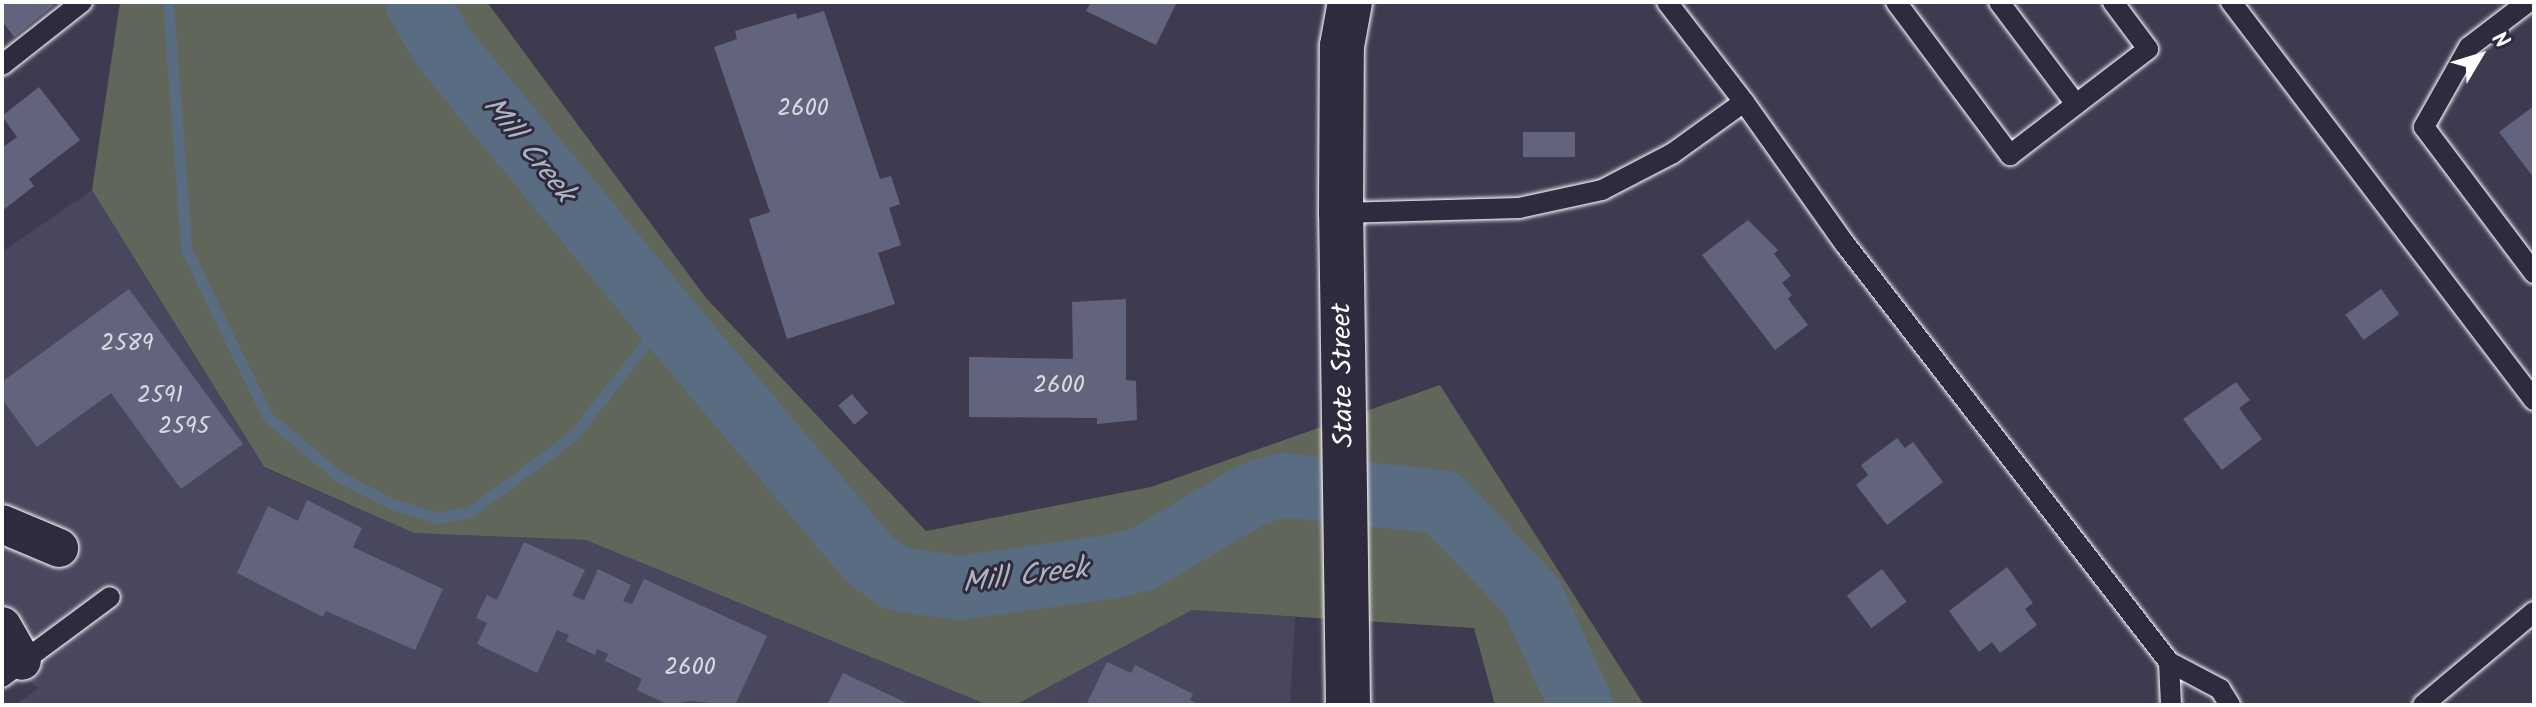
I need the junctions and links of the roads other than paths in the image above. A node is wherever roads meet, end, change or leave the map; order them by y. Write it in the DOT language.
graph roads {
  1 [pos="82,2"];
  2 [pos="1332,2"];
  3 [pos="1350,2"];
  4 [pos="1667,2"];
  5 [pos="1896,2"];
  6 [pos="1999,2"];
  7 [pos="2113,2"];
  8 [pos="2231,2"];
  9 [pos="2528,2"];
  10 [pos="1342,46"];
  11 [pos="2,65"];
  12 [pos="1744,102"];
  13 [pos="2076,104"];
  14 [pos="1341,213"];
  15 [pos="2534,273"];
  16 [pos="2534,400"];
  17 [pos="2,524"];
  18 [pos="59,548"];
  19 [pos="110,597"];
  20 [pos="2534,612"];
  21 [pos="2,626"];
  22 [pos="2169,662"];
  23 [pos="12,669"];
  24 [pos="1348,705"];
  25 [pos="2171,705"];
  26 [pos="2230,705"];
  27 [pos="2423,705"];
  1 -- 11 [label="lane"];
  2 -- 10 [label="main road, State Street"];
  3 -- 10 [label="main road, State Street"];
  4 -- 12 [label="lane"];
  5 -- 13 [label="lane"];
  6 -- 13 [label="lane"];
  7 -- 13 [label="lane"];
  8 -- 16 [label="lane"];
  9 -- 15 [label="lane"];
  10 -- 14 [label="main road, State Street"];
  12 -- 14 [label="lane"];
  12 -- 22 [label="lane"];
  14 -- 24 [label="main road, State Street"];
  17 -- 18 [label="street"];
  19 -- 23 [label="lane"];
  20 -- 27 [label="lane"];
  21 -- 23 [label="street"];
  22 -- 25 [label="lane"];
  22 -- 26 [label="lane"];
}
